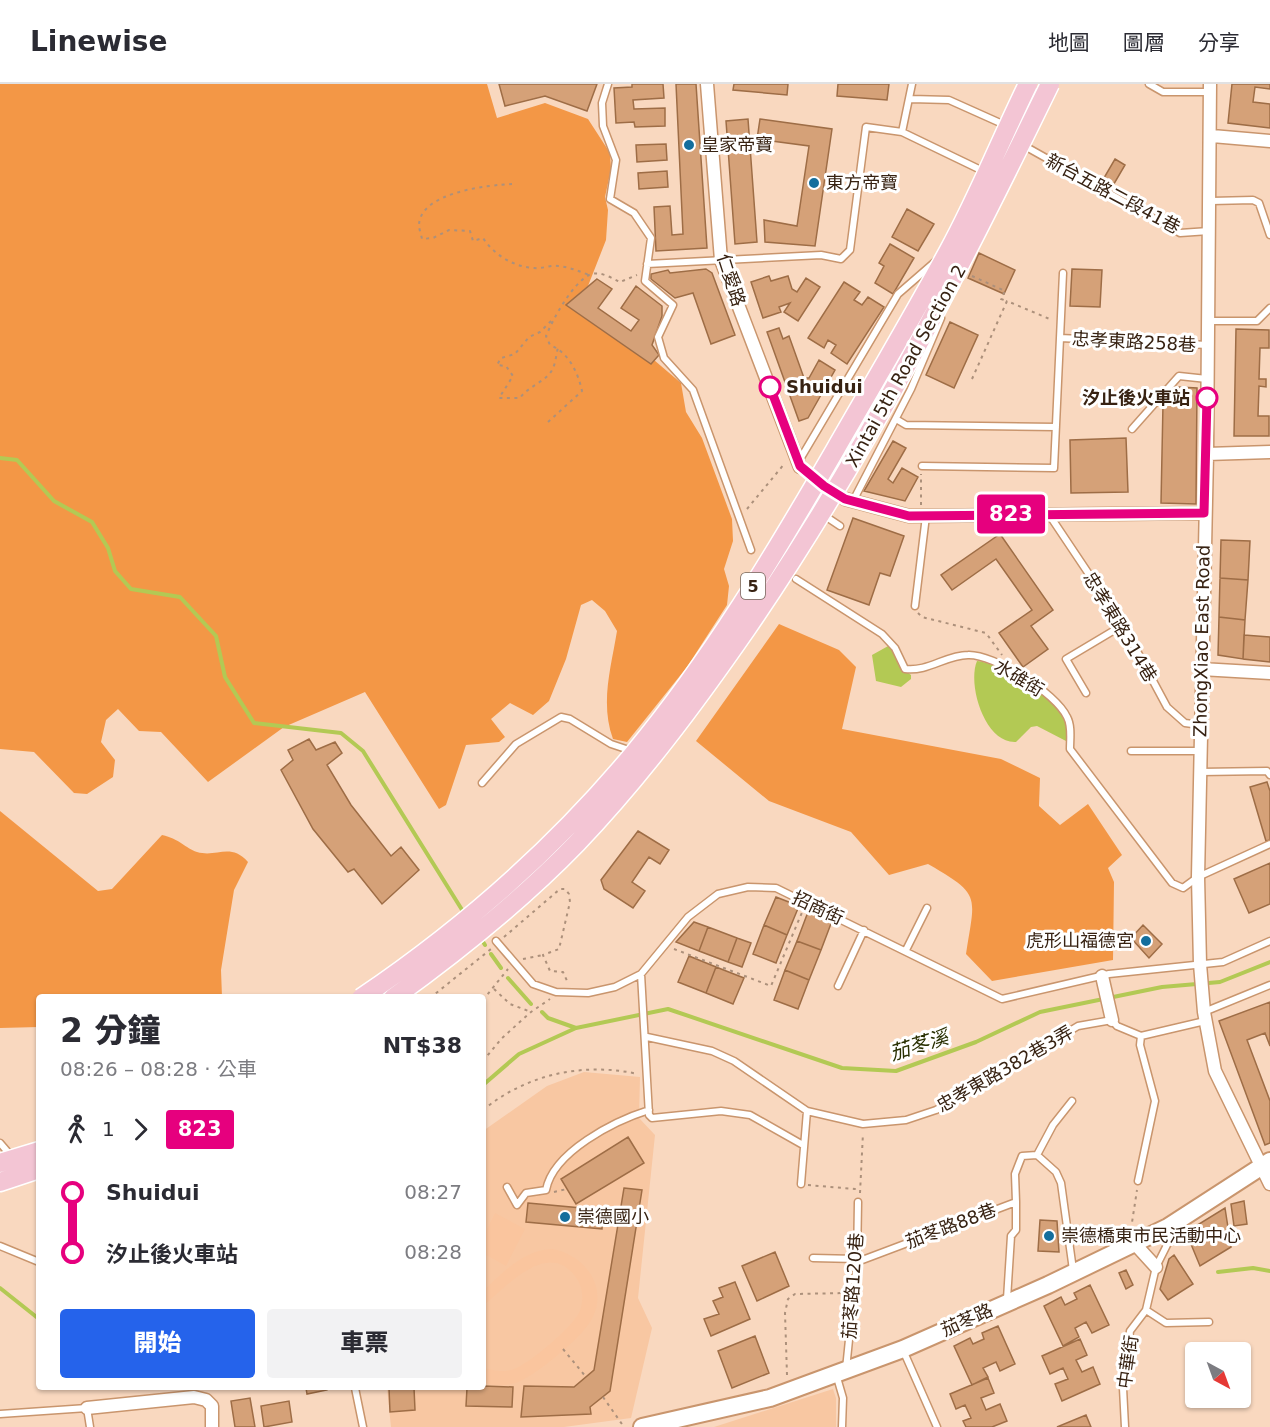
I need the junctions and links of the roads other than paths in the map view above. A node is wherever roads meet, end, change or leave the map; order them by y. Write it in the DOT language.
graph roads {
  1 [pos="608,84"];
  2 [pos="707,84"];
  3 [pos="912,84"];
  4 [pos="1028,84"];
  5 [pos="1050,84"];
  6 [pos="1149,84"];
  7 [pos="1210,88"];
  8 [pos="910,99"];
  9 [pos="1008,126"];
  10 [pos="902,132"];
  11 [pos="1212,136"];
  12 [pos="1270,141"];
  13 [pos="1021,144"];
  14 [pos="986,172"];
  15 [pos="1210,201"];
  16 [pos="1209,231"];
  17 [pos="1270,235"];
  18 [pos="721,260"];
  19 [pos="958,260"];
  20 [pos="647,264"];
  21 [pos="1064,273"];
  22 [pos="1270,308"];
  23 [pos="1208,321"];
  24 [pos="1060,338"];
  25 [pos="1208,345"];
  26 [pos="1207,379"];
  27 [pos="896,419"];
  28 [pos="1056,427"];
  29 [pos="1132,429"];
  30 [pos="1270,452"];
  31 [pos="1207,454"];
  32 [pos="798,460"];
  33 [pos="922,466"];
  34 [pos="849,500"];
  35 [pos="1204,513"];
  36 [pos="822,514"];
  37 [pos="923,515"];
  38 [pos="1050,515"];
  39 [pos="840,526"];
  40 [pos="751,550"];
  41 [pos="796,579"];
  42 [pos="915,606"];
  43 [pos="1123,625"];
  44 [pos="1201,669"];
  45 [pos="1270,673"];
  46 [pos="1086,693"];
  47 [pos="1200,725"];
  48 [pos="1131,751"];
  49 [pos="1200,751"];
  50 [pos="635,752"];
  51 [pos="1199,772"];
  52 [pos="1270,774"];
  53 [pos="482,783"];
  54 [pos="1270,844"];
  55 [pos="1198,877"];
  56 [pos="927,908"];
  57 [pos="864,930"];
  58 [pos="496,941"];
  59 [pos="1270,941"];
  60 [pos="906,950"];
  61 [pos="432,958"];
  62 [pos="1201,966"];
  63 [pos="640,974"];
  64 [pos="1102,976"];
  65 [pos="1270,985"];
  66 [pos="838,986"];
  67 [pos="368,994"];
  68 [pos="397,994"];
  69 [pos="1205,1012"];
  70 [pos="1112,1020"];
  71 [pos="1141,1036"];
  72 [pos="646,1037"];
  73 [pos="1072,1101"];
  74 [pos="649,1110"];
  75 [pos="807,1111"];
  76 [pos="0,1143"];
  77 [pos="803,1145"];
  78 [pos="36,1152"];
  79 [pos="1036,1155"];
  80 [pos="7,1161"];
  81 [pos="1265,1164"];
  82 [pos="36,1170"];
  83 [pos="1138,1181"];
  84 [pos="0,1182"];
  85 [pos="801,1184"];
  86 [pos="1270,1184"];
  87 [pos="507,1187"];
  88 [pos="858,1202"];
  89 [pos="1016,1202"];
  90 [pos="1168,1227"];
  91 [pos="0,1246"];
  92 [pos="1132,1246"];
  93 [pos="813,1258"];
  94 [pos="36,1261"];
  95 [pos="857,1261"];
  96 [pos="1156,1267"];
  97 [pos="1073,1273"];
  98 [pos="1007,1303"];
  99 [pos="1146,1310"];
  100 [pos="1209,1322"];
  101 [pos="903,1349"];
  102 [pos="841,1372"];
  103 [pos="355,1390"];
  104 [pos="87,1408"];
  105 [pos="0,1414"];
  106 [pos="90,1427"];
  107 [pos="212,1427"];
  108 [pos="363,1427"];
  109 [pos="642,1427"];
  110 [pos="842,1427"];
  111 [pos="937,1427"];
  112 [pos="1125,1427"];
  1 -- 20 [label="lane"];
  2 -- 18 [label="street, 仁愛路"];
  3 -- 8 [label="lane"];
  4 -- 9 [label="main road, Xintai 5th Road Section 2 / 5, bridge"];
  5 -- 13 [label="main road, Xintai 5th Road Section 2 / 5, bridge"];
  6 -- 7 [label="lane"];
  7 -- 11 [label="street, ZhongXiao East Road"];
  8 -- 9 [label="lane"];
  8 -- 10 [label="lane"];
  9 -- 14 [label="main road, Xintai 5th Road Section 2 / 5, bridge"];
  10 -- 14 [label="lane"];
  10 -- 18 [label="lane"];
  11 -- 12 [label="street"];
  11 -- 15 [label="street, ZhongXiao East Road"];
  13 -- 16 [label="lane, 新台五路二段41巷"];
  13 -- 19 [label="main road, Xintai 5th Road Section 2 / 5, bridge"];
  14 -- 19 [label="main road, Xintai 5th Road Section 2 / 5, bridge"];
  15 -- 16 [label="street, ZhongXiao East Road"];
  15 -- 17 [label="lane"];
  16 -- 23 [label="street, ZhongXiao East Road"];
  18 -- 20 [label="lane"];
  18 -- 32 [label="street, 仁愛路"];
  19 -- 27 [label="lane"];
  19 -- 32 [label="lane"];
  19 -- 36 [label="main road, Xintai 5th Road Section 2 / 5, bridge"];
  19 -- 50 [label="main road, Xintai 5th Road Section 2 / 5, bridge"];
  20 -- 40 [label="lane"];
  21 -- 24 [label="lane"];
  22 -- 23 [label="lane"];
  23 -- 25 [label="street, ZhongXiao East Road"];
  24 -- 25 [label="lane, 忠孝東路258巷"];
  24 -- 28 [label="lane"];
  25 -- 26 [label="street, ZhongXiao East Road"];
  26 -- 29 [label="lane"];
  26 -- 31 [label="street, ZhongXiao East Road"];
  27 -- 28 [label="lane"];
  27 -- 34 [label="lane"];
  28 -- 33 [label="lane"];
  30 -- 31 [label="street"];
  31 -- 35 [label="street, ZhongXiao East Road"];
  34 -- 37 [label="street"];
  35 -- 38 [label="street"];
  35 -- 44 [label="street, ZhongXiao East Road"];
  36 -- 39 [label="lane"];
  36 -- 61 [label="main road, Xintai 5th Road Section 2 / 5, bridge"];
  37 -- 38 [label="street"];
  37 -- 42 [label="lane"];
  38 -- 43 [label="lane, 忠孝東路314巷"];
  41 -- 55 [label="lane, 水碓街"];
  43 -- 46 [label="lane"];
  43 -- 47 [label="lane, 忠孝東路314巷"];
  44 -- 45 [label="street"];
  44 -- 47 [label="street, ZhongXiao East Road"];
  47 -- 49 [label="street, ZhongXiao East Road"];
  48 -- 49 [label="lane"];
  49 -- 51 [label="street, ZhongXiao East Road"];
  50 -- 53 [label="lane"];
  50 -- 61 [label="main road, Xintai 5th Road Section 2 / 5, bridge"];
  51 -- 52 [label="lane"];
  51 -- 55 [label="street, ZhongXiao East Road"];
  54 -- 55 [label="lane, 水碓街"];
  55 -- 62 [label="street, ZhongXiao East Road"];
  56 -- 60 [label="lane"];
  57 -- 60 [label="lane, 招商街"];
  57 -- 63 [label="lane, 招商街"];
  57 -- 66 [label="lane"];
  58 -- 63 [label="lane, 招商街"];
  59 -- 62 [label="lane, 招商街"];
  60 -- 64 [label="lane, 招商街"];
  61 -- 67 [label="main road, Xintai 5th Road Section 2 / 5, bridge"];
  61 -- 68 [label="main road, Xintai 5th Road Section 2 / 5, bridge"];
  62 -- 64 [label="lane, 招商街"];
  62 -- 69 [label="street, ZhongXiao East Road"];
  63 -- 72 [label="lane"];
  64 -- 70 [label="street"];
  65 -- 69 [label="lane"];
  69 -- 71 [label="lane"];
  69 -- 81 [label="street, ZhongXiao East Road"];
  70 -- 71 [label="lane"];
  70 -- 75 [label="lane, 忠孝東路382巷3弄"];
  71 -- 83 [label="lane"];
  72 -- 74 [label="lane"];
  72 -- 75 [label="lane"];
  73 -- 79 [label="lane"];
  74 -- 77 [label="lane"];
  74 -- 87 [label="lane"];
  75 -- 77 [label="lane"];
  76 -- 80 [label="lane"];
  77 -- 85 [label="lane"];
  78 -- 80 [label="main road"];
  79 -- 89 [label="lane"];
  79 -- 97 [label="lane"];
  81 -- 86 [label="street, ZhongXiao East Road"];
  81 -- 90 [label="street, 茄苳路"];
  82 -- 84 [label="main road"];
  88 -- 95 [label="lane, 茄苳路120巷"];
  89 -- 95 [label="lane, 茄苳路88巷"];
  89 -- 98 [label="lane, 茄苳路88巷"];
  90 -- 92 [label="street, 茄苳路"];
  90 -- 96 [label="lane, 中華街"];
  91 -- 94 [label="lane"];
  92 -- 96 [label="street"];
  92 -- 97 [label="street, 茄苳路"];
  93 -- 95 [label="lane"];
  95 -- 102 [label="lane, 茄苳路120巷"];
  96 -- 99 [label="lane, 中華街"];
  97 -- 98 [label="street, 茄苳路"];
  98 -- 101 [label="street, 茄苳路"];
  99 -- 100 [label="lane"];
  99 -- 112 [label="lane, 中華街"];
  101 -- 102 [label="street, 茄苳路"];
  101 -- 111 [label="lane"];
  102 -- 109 [label="street, 茄苳路"];
  102 -- 110 [label="lane, 茄苳路120巷"];
  103 -- 108 [label="lane"];
  104 -- 105 [label="lane"];
  104 -- 106 [label="lane"];
  104 -- 107 [label="street"];
}
